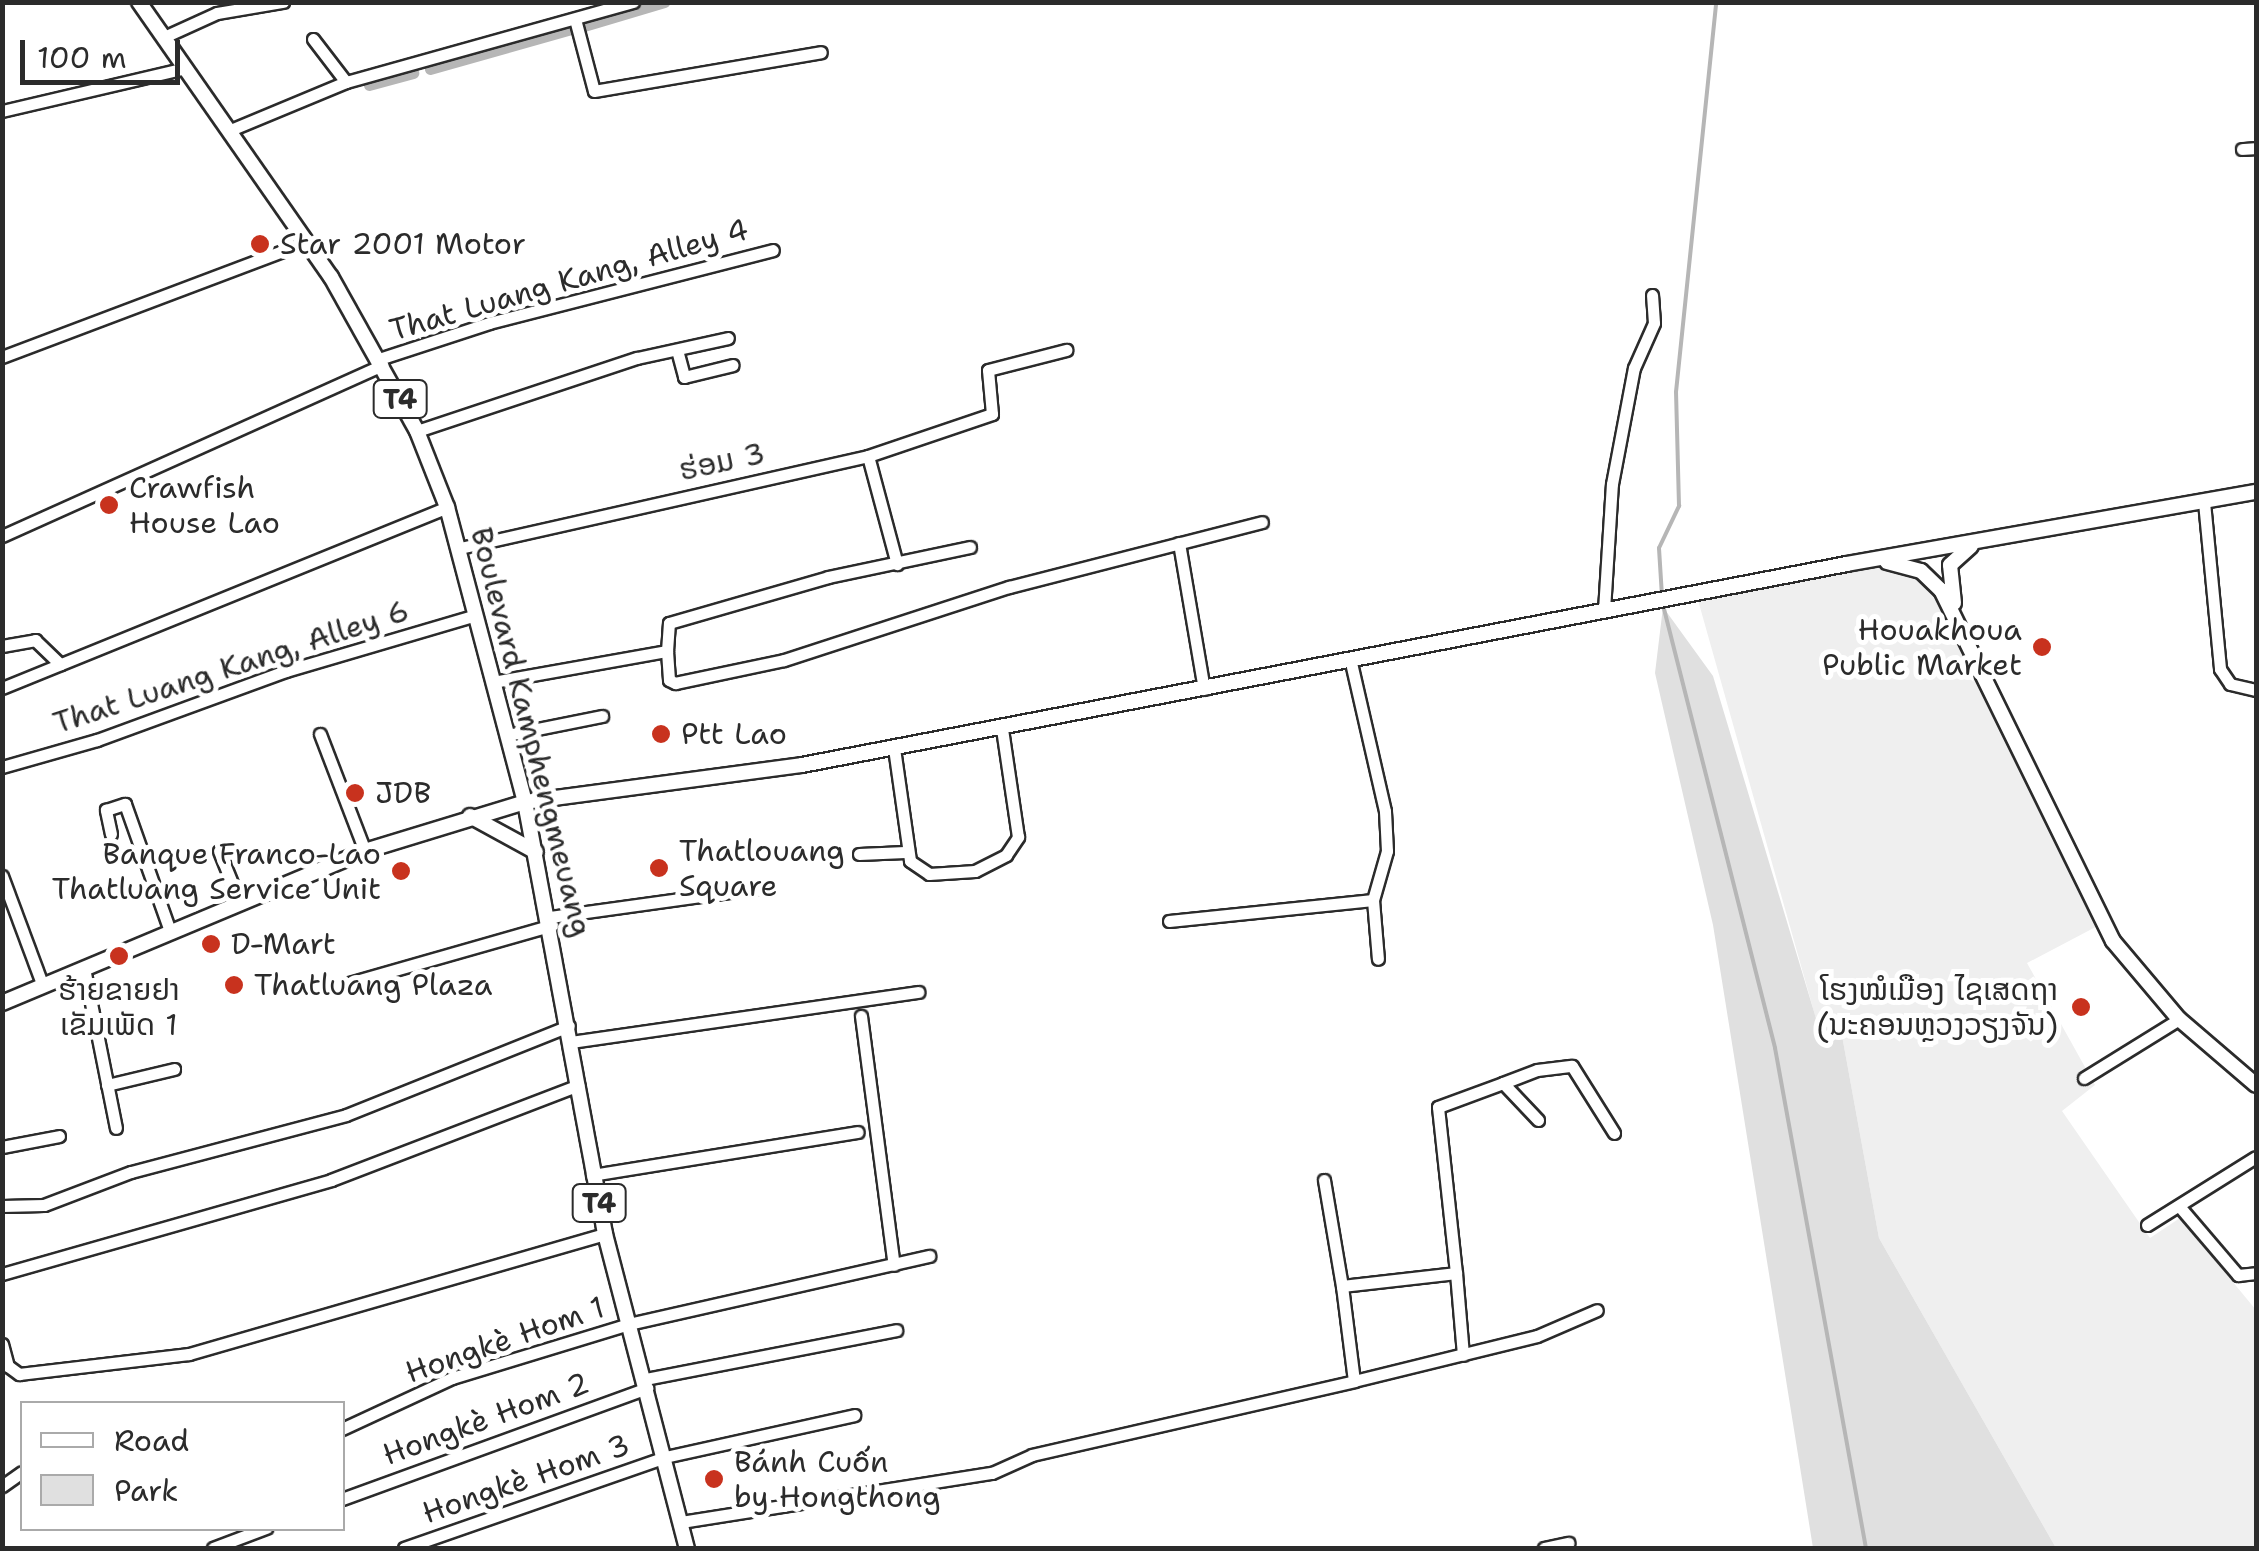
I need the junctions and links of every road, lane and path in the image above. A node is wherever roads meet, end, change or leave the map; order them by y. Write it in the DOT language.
graph roads {
  1 [pos="139,2"];
  2 [pos="633,2"];
  3 [pos="282,3"];
  4 [pos="574,19"];
  5 [pos="164,37"];
  6 [pos="314,40"];
  7 [pos="821,52"];
  8 [pos="185,68"];
  9 [pos="346,82"];
  10 [pos="2,110"];
  11 [pos="228,131"];
  12 [pos="2256,148"];
  13 [pos="2242,149"];
  14 [pos="307,242"];
  15 [pos="772,250"];
  16 [pos="1652,296"];
  17 [pos="728,338"];
  18 [pos="678,350"];
  19 [pos="1066,350"];
  20 [pos="2,357"];
  21 [pos="380,362"];
  22 [pos="733,365"];
  23 [pos="417,430"];
  24 [pos="868,456"];
  25 [pos="2256,492"];
  26 [pos="2204,502"];
  27 [pos="447,507"];
  28 [pos="1262,522"];
  29 [pos="2,536"];
  30 [pos="1997,538"];
  31 [pos="1179,543"];
  32 [pos="970,547"];
  33 [pos="460,548"];
  34 [pos="897,564"];
  35 [pos="1847,564"];
  36 [pos="1604,610"];
  37 [pos="476,616"];
  38 [pos="1956,618"];
  39 [pos="2,646"];
  40 [pos="667,651"];
  41 [pos="1351,662"];
  42 [pos="60,664"];
  43 [pos="493,682"];
  44 [pos="2,688"];
  45 [pos="1204,690"];
  46 [pos="2256,690"];
  47 [pos="602,716"];
  48 [pos="1002,728"];
  49 [pos="320,734"];
  50 [pos="507,735"];
  51 [pos="894,748"];
  52 [pos="2,767"];
  53 [pos="525,802"];
  54 [pos="469,816"];
  55 [pos="111,834"];
  56 [pos="219,851"];
  57 [pos="365,851"];
  58 [pos="536,852"];
  59 [pos="905,852"];
  60 [pos="859,854"];
  61 [pos="2,876"];
  62 [pos="766,888"];
  63 [pos="1373,900"];
  64 [pos="240,903"];
  65 [pos="9,907"];
  66 [pos="551,921"];
  67 [pos="1168,922"];
  68 [pos="170,931"];
  69 [pos="1378,959"];
  70 [pos="84,968"];
  71 [pos="43,986"];
  72 [pos="328,989"];
  73 [pos="918,992"];
  74 [pos="2,1003"];
  75 [pos="861,1016"];
  76 [pos="2179,1019"];
  77 [pos="570,1034"];
  78 [pos="174,1069"];
  79 [pos="2084,1078"];
  80 [pos="1503,1083"];
  81 [pos="106,1085"];
  82 [pos="2256,1085"];
  83 [pos="578,1086"];
  84 [pos="1538,1120"];
  85 [pos="116,1128"];
  86 [pos="858,1132"];
  87 [pos="1614,1133"];
  88 [pos="59,1136"];
  89 [pos="2,1147"];
  90 [pos="2256,1156"];
  91 [pos="592,1175"];
  92 [pos="1324,1180"];
  93 [pos="2,1206"];
  94 [pos="2178,1206"];
  95 [pos="2147,1225"];
  96 [pos="605,1234"];
  97 [pos="929,1256"];
  98 [pos="894,1265"];
  99 [pos="1456,1273"];
  100 [pos="2256,1273"];
  101 [pos="2,1274"];
  102 [pos="1342,1286"];
  103 [pos="1597,1310"];
  104 [pos="629,1324"];
  105 [pos="896,1330"];
  106 [pos="2,1344"];
  107 [pos="1463,1355"];
  108 [pos="1354,1382"];
  109 [pos="646,1383"];
  110 [pos="854,1415"];
  111 [pos="345,1428"];
  112 [pos="665,1457"];
  113 [pos="345,1499"];
  114 [pos="681,1522"];
  115 [pos="258,1531"];
  116 [pos="1568,1544"];
  117 [pos="214,1548"];
  118 [pos="404,1548"];
  119 [pos="686,1548"];
  120 [pos="1544,1548"];
  1 -- 5 [label="main road, Boulevard Kamphengmeuang / T4"];
  2 -- 4 [label="street"];
  3 -- 5 [label="street"];
  4 -- 7 [label="street"];
  4 -- 9 [label="street"];
  5 -- 8 [label="main road, Boulevard Kamphengmeuang / T4"];
  6 -- 9 [label="street"];
  8 -- 10 [label="street"];
  8 -- 11 [label="main road, Boulevard Kamphengmeuang / T4"];
  9 -- 11 [label="street"];
  11 -- 14 [label="main road, Boulevard Kamphengmeuang / T4"];
  12 -- 13 [label="street"];
  14 -- 20 [label="street"];
  14 -- 21 [label="main road, Boulevard Kamphengmeuang / T4"];
  15 -- 21 [label="street, That Luang Kang, Alley 4"];
  16 -- 36 [label="street"];
  17 -- 18 [label="street"];
  18 -- 22 [label="street"];
  18 -- 23 [label="street"];
  19 -- 24 [label="street, ຮ່ອມ 3"];
  21 -- 23 [label="main road, Boulevard Kamphengmeuang / T4"];
  21 -- 29 [label="street, That Luang Kang, Alley 4"];
  23 -- 27 [label="main road, Boulevard Kamphengmeuang / T4"];
  24 -- 33 [label="street, ຮ່ອມ 3"];
  24 -- 34 [label="street"];
  25 -- 26 [label="main road"];
  26 -- 30 [label="main road"];
  26 -- 46 [label="street"];
  27 -- 33 [label="main road, Boulevard Kamphengmeuang / T4"];
  27 -- 42 [label="street"];
  28 -- 31 [label="street"];
  30 -- 35 [label="main road"];
  30 -- 38 [label="main road"];
  31 -- 40 [label="street"];
  31 -- 45 [label="street"];
  32 -- 34 [label="street"];
  33 -- 37 [label="main road, Boulevard Kamphengmeuang / T4"];
  34 -- 40 [label="street"];
  35 -- 36 [label="main road"];
  35 -- 38 [label="main road"];
  36 -- 41 [label="main road"];
  37 -- 43 [label="main road, Boulevard Kamphengmeuang / T4"];
  37 -- 52 [label="street, That Luang Kang, Alley 6"];
  38 -- 76 [label="main road"];
  39 -- 42 [label="street"];
  40 -- 43 [label="street"];
  41 -- 45 [label="main road"];
  41 -- 63 [label="street"];
  42 -- 44 [label="street"];
  43 -- 50 [label="main road, Boulevard Kamphengmeuang / T4"];
  45 -- 48 [label="main road"];
  47 -- 50 [label="street"];
  48 -- 51 [label="main road"];
  48 -- 59 [label="street"];
  49 -- 57 [label="street"];
  50 -- 53 [label="main road, Boulevard Kamphengmeuang / T4"];
  51 -- 53 [label="main road"];
  51 -- 59 [label="street"];
  53 -- 54 [label="main road"];
  53 -- 58 [label="main road, Boulevard Kamphengmeuang / T4"];
  54 -- 57 [label="main road"];
  54 -- 58 [label="main road"];
  55 -- 68 [label="street"];
  56 -- 64 [label="street"];
  57 -- 64 [label="main road"];
  58 -- 66 [label="main road, Boulevard Kamphengmeuang / T4"];
  59 -- 60 [label="street"];
  61 -- 65 [label="street"];
  62 -- 66 [label="street"];
  63 -- 67 [label="street"];
  63 -- 69 [label="street"];
  64 -- 68 [label="main road"];
  65 -- 71 [label="street"];
  66 -- 72 [label="street"];
  66 -- 77 [label="main road, Boulevard Kamphengmeuang / T4"];
  68 -- 70 [label="main road"];
  70 -- 71 [label="main road"];
  70 -- 81 [label="street"];
  71 -- 74 [label="main road"];
  73 -- 77 [label="street"];
  75 -- 98 [label="street"];
  76 -- 79 [label="street"];
  76 -- 82 [label="main road"];
  77 -- 83 [label="main road, Boulevard Kamphengmeuang / T4"];
  77 -- 93 [label="street"];
  78 -- 81 [label="street"];
  80 -- 84 [label="street"];
  80 -- 87 [label="street"];
  80 -- 99 [label="street"];
  81 -- 85 [label="street"];
  83 -- 91 [label="main road, Boulevard Kamphengmeuang / T4"];
  83 -- 101 [label="street"];
  86 -- 91 [label="street"];
  88 -- 89 [label="street"];
  90 -- 94 [label="street"];
  91 -- 96 [label="main road, Boulevard Kamphengmeuang / T4"];
  92 -- 102 [label="street"];
  94 -- 95 [label="street"];
  94 -- 100 [label="street"];
  96 -- 104 [label="main road, Boulevard Kamphengmeuang / T4"];
  96 -- 106 [label="street"];
  97 -- 98 [label="street, Hongkè Hom 1"];
  98 -- 104 [label="street, Hongkè Hom 1"];
  99 -- 102 [label="street"];
  99 -- 107 [label="street"];
  102 -- 108 [label="street"];
  103 -- 107 [label="street"];
  104 -- 109 [label="main road, Boulevard Kamphengmeuang / T4"];
  104 -- 111 [label="street, Hongkè Hom 1"];
  105 -- 109 [label="street, Hongkè Hom 2"];
  107 -- 108 [label="street"];
  108 -- 114 [label="street"];
  109 -- 112 [label="main road, Boulevard Kamphengmeuang / T4"];
  109 -- 113 [label="street, Hongkè Hom 2"];
  110 -- 112 [label="street, Hongkè Hom 3"];
  112 -- 114 [label="main road, Boulevard Kamphengmeuang / T4"];
  112 -- 118 [label="street, Hongkè Hom 3"];
  114 -- 119 [label="main road, Boulevard Kamphengmeuang / T4"];
  115 -- 117 [label="street"];
  116 -- 120 [label="street"];
}
